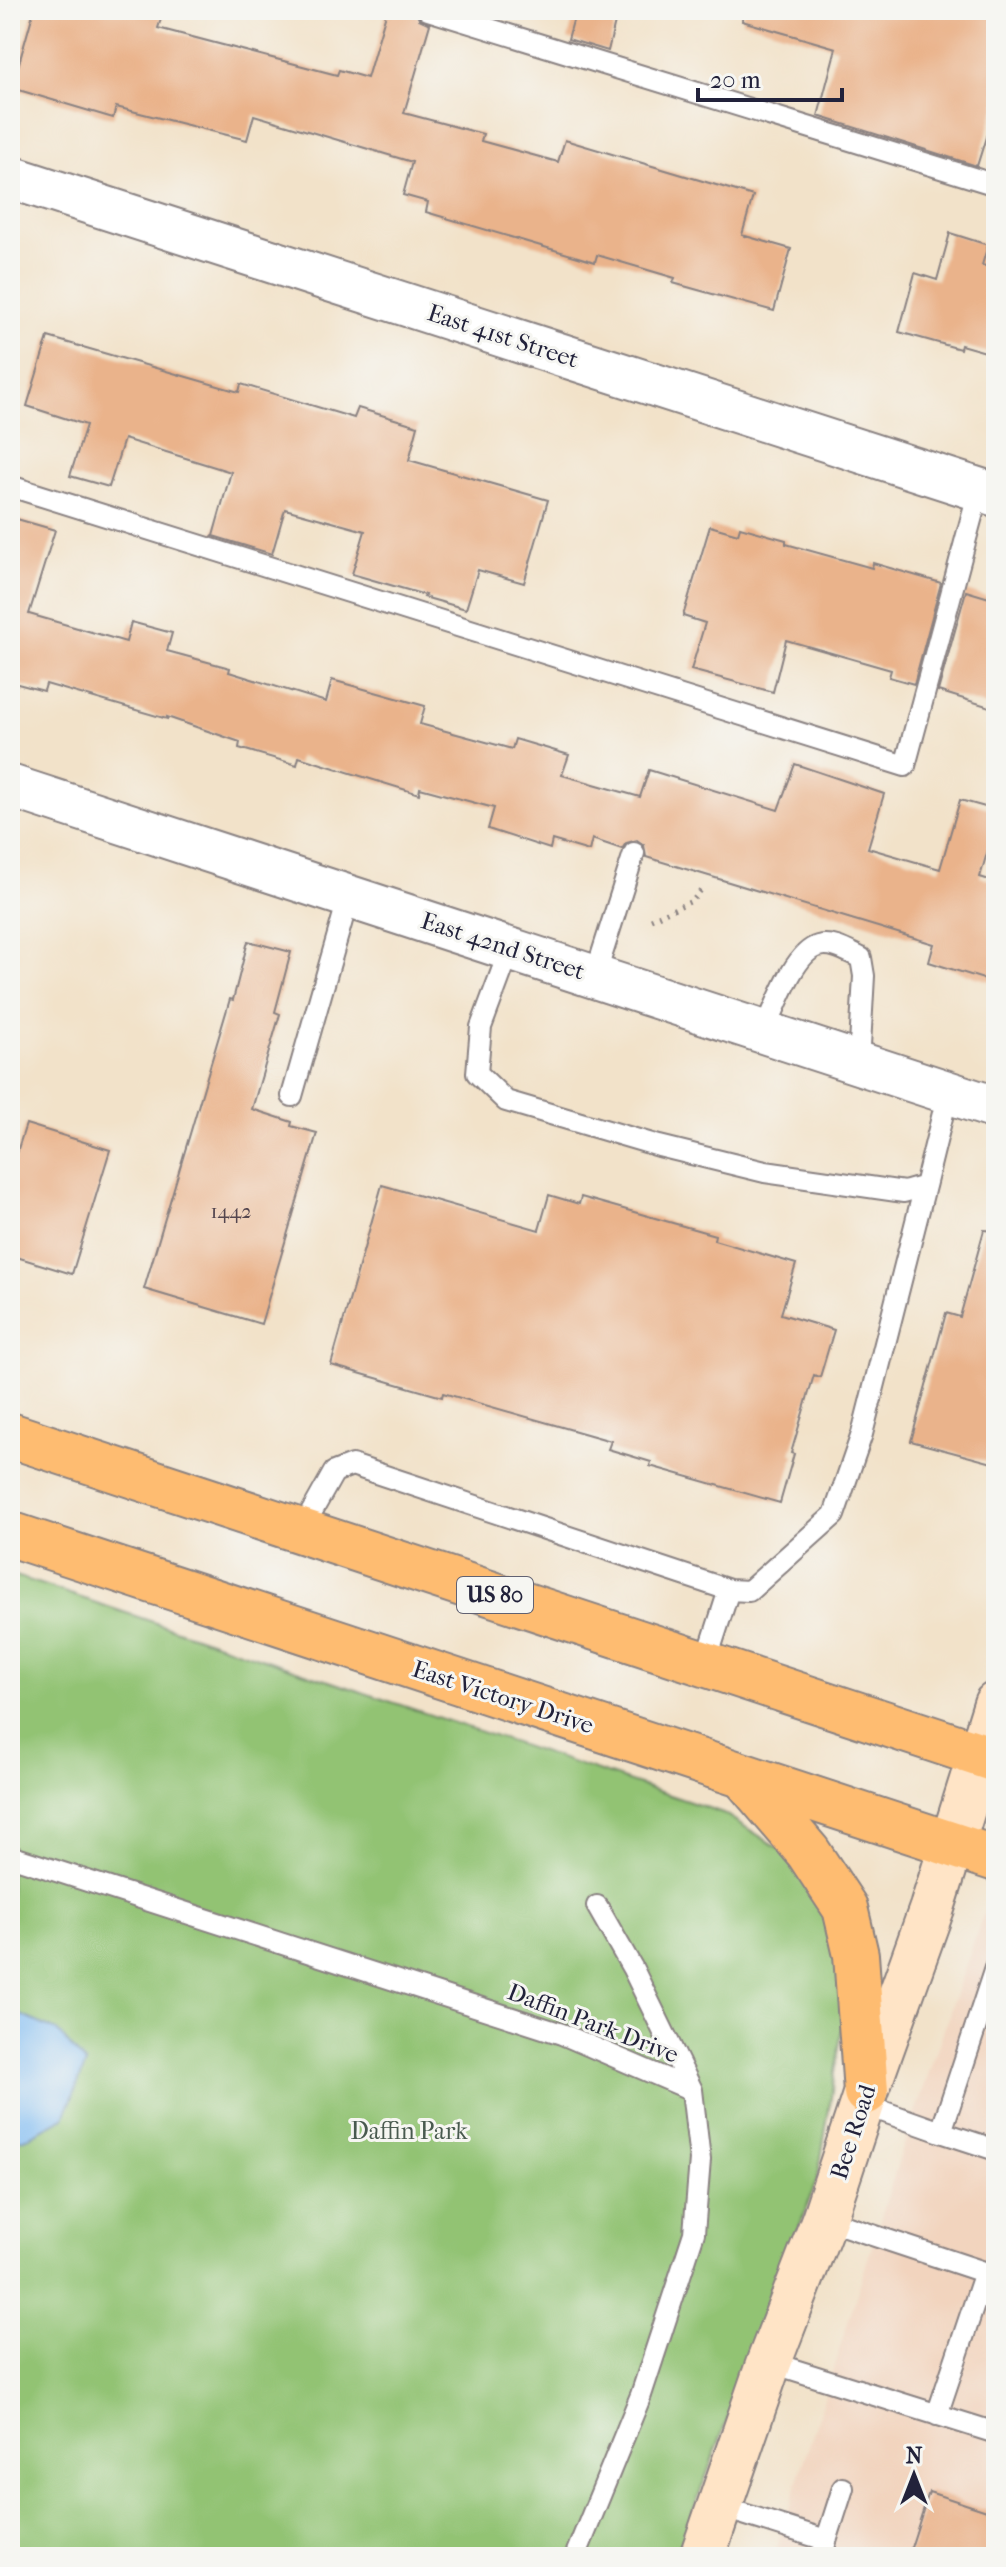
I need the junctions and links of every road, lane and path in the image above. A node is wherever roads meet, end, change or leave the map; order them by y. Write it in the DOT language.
graph roads {
  1 [pos="428,10"];
  2 [pos="10,177"];
  3 [pos="996,185"];
  4 [pos="10,486"];
  5 [pos="988,493"];
  6 [pos="10,786"];
  7 [pos="634,853"];
  8 [pos="704,887"];
  9 [pos="349,896"];
  10 [pos="510,949"];
  11 [pos="610,980"];
  12 [pos="764,1032"];
  13 [pos="859,1063"];
  14 [pos="948,1093"];
  15 [pos="292,1096"];
  16 [pos="996,1108"];
  17 [pos="925,1186"];
  18 [pos="10,1435"];
  19 [pos="301,1531"];
  20 [pos="10,1534"];
  21 [pos="729,1590"];
  22 [pos="705,1665"];
  23 [pos="996,1704"];
  24 [pos="988,1758"];
  25 [pos="743,1776"];
  26 [pos="952,1844"];
  27 [pos="10,1856"];
  28 [pos="996,1859"];
  29 [pos="597,1906"];
  30 [pos="996,1965"];
  31 [pos="692,2090"];
  32 [pos="864,2098"];
  33 [pos="941,2132"];
  34 [pos="996,2150"];
  35 [pos="824,2219"];
  36 [pos="990,2274"];
  37 [pos="769,2362"];
  38 [pos="937,2415"];
  39 [pos="996,2433"];
  40 [pos="843,2488"];
  41 [pos="718,2506"];
  42 [pos="824,2549"];
  43 [pos="575,2557"];
  44 [pos="702,2557"];
  1 -- 3 [label="lane"];
  2 -- 5 [label="street, East 41st Street"];
  4 -- 5 [label="lane"];
  6 -- 9 [label="street, East 42nd Street"];
  7 -- 11 [label="lane"];
  8 -- 11 [label="path"];
  9 -- 10 [label="street, East 42nd Street"];
  9 -- 15 [label="lane"];
  10 -- 11 [label="street, East 42nd Street"];
  10 -- 17 [label="lane"];
  11 -- 12 [label="street, East 42nd Street"];
  12 -- 13 [label="street, East 42nd Street"];
  12 -- 13 [label="lane"];
  13 -- 14 [label="street, East 42nd Street"];
  14 -- 16 [label="street, East 42nd Street"];
  14 -- 17 [label="lane"];
  17 -- 21 [label="lane"];
  18 -- 19 [label="main road, US 80"];
  19 -- 21 [label="lane"];
  19 -- 22 [label="main road, US 80"];
  20 -- 25 [label="main road, East Victory Drive"];
  21 -- 22 [label="lane"];
  22 -- 24 [label="main road, US 80"];
  23 -- 24 [label="main road, Bee Road"];
  24 -- 26 [label="main road, Bee Road"];
  25 -- 26 [label="main road, East Victory Drive"];
  25 -- 32 [label="main road"];
  26 -- 28 [label="main road, East Victory Drive"];
  26 -- 32 [label="main road, Bee Road"];
  27 -- 31 [label="lane, Daffin Park Drive"];
  29 -- 31 [label="lane"];
  30 -- 33 [label="lane"];
  31 -- 43 [label="lane, Daffin Park Drive"];
  32 -- 33 [label="lane"];
  32 -- 35 [label="main road, Bee Road"];
  33 -- 34 [label="lane"];
  35 -- 36 [label="lane"];
  35 -- 37 [label="main road, Bee Road"];
  36 -- 38 [label="lane"];
  37 -- 38 [label="lane"];
  37 -- 41 [label="main road, Bee Road"];
  38 -- 39 [label="lane"];
  40 -- 42 [label="lane"];
  41 -- 42 [label="lane"];
  41 -- 44 [label="main road, Bee Road"];
}
